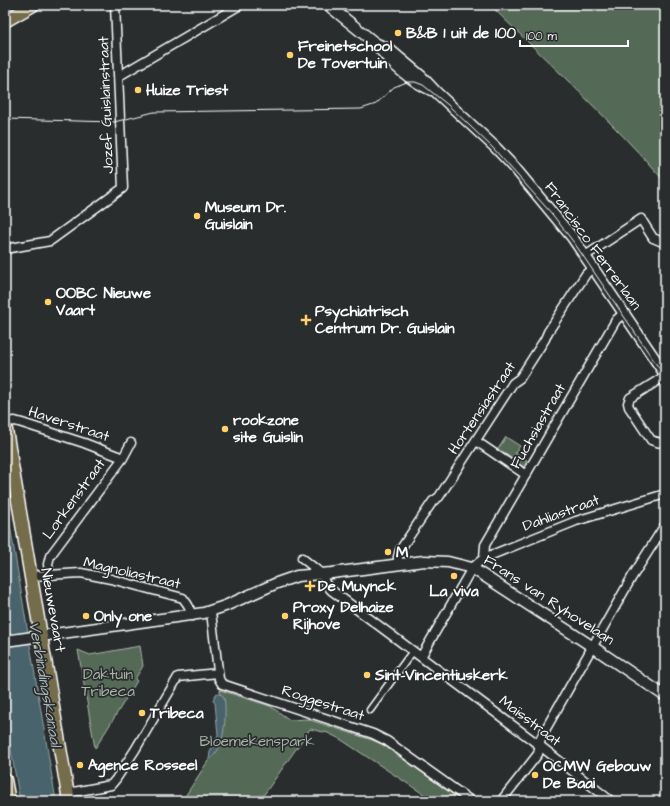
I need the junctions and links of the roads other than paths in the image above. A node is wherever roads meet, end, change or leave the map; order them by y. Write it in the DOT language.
graph roads {
  1 [pos="33,5"];
  2 [pos="115,5"];
  3 [pos="240,5"];
  4 [pos="328,5"];
  5 [pos="5,21"];
  6 [pos="119,76"];
  7 [pos="665,243"];
  8 [pos="5,249"];
  9 [pos="585,256"];
  10 [pos="593,268"];
  11 [pos="624,313"];
  12 [pos="665,375"];
  13 [pos="5,423"];
  14 [pos="476,441"];
  15 [pos="665,441"];
  16 [pos="131,444"];
  17 [pos="123,458"];
  18 [pos="526,475"];
  19 [pos="665,494"];
  20 [pos="665,525"];
  21 [pos="302,558"];
  22 [pos="484,558"];
  23 [pos="398,564"];
  24 [pos="472,568"];
  25 [pos="49,574"];
  26 [pos="322,574"];
  27 [pos="31,576"];
  28 [pos="211,612"];
  29 [pos="192,616"];
  30 [pos="36,637"];
  31 [pos="5,641"];
  32 [pos="593,646"];
  33 [pos="413,652"];
  34 [pos="421,657"];
  35 [pos="218,673"];
  36 [pos="665,696"];
  37 [pos="370,710"];
  38 [pos="539,745"];
  39 [pos="5,780"];
  40 [pos="68,797"];
  41 [pos="9,801"];
  42 [pos="471,801"];
  43 [pos="501,801"];
  44 [pos="611,801"];
  1 -- 5 [label="main road"];
  2 -- 6 [label="street, Jozef Guislainstraat"];
  3 -- 6 [label="street"];
  4 -- 9 [label="street, Francisco Ferrerlaan"];
  6 -- 8 [label="street, Jozef Guislainstraat"];
  7 -- 9 [label="street"];
  9 -- 10 [label="street, Francisco Ferrerlaan"];
  10 -- 11 [label="street, Francisco Ferrerlaan"];
  10 -- 14 [label="street, Hortensiastraat"];
  11 -- 12 [label="street, Francisco Ferrerlaan"];
  11 -- 18 [label="street, Fuchsiastraat"];
  12 -- 15 [label="street"];
  13 -- 17 [label="street, Haverstraat"];
  13 -- 27 [label="main road, Nieuwevaart"];
  14 -- 18 [label="street"];
  14 -- 23 [label="street, Hortensiastraat"];
  16 -- 17 [label="street, Lorkenstraat"];
  17 -- 25 [label="street, Lorkenstraat"];
  18 -- 22 [label="street, Fuchsiastraat"];
  19 -- 22 [label="street, Dahliastraat"];
  20 -- 32 [label="street"];
  21 -- 26 [label="street"];
  22 -- 24 [label="street, Dahliastraat"];
  23 -- 24 [label="street, Frans van Ryhovelaan"];
  23 -- 26 [label="street, Frans van Ryhovelaan"];
  24 -- 32 [label="street, Frans van Ryhovelaan"];
  24 -- 34 [label="street"];
  25 -- 27 [label="street, Magnoliastraat"];
  25 -- 29 [label="street, Magnoliastraat"];
  26 -- 28 [label="street, Frans van Ryhovelaan"];
  26 -- 33 [label="street, Maïsstraat"];
  27 -- 30 [label="main road, Nieuwevaart"];
  28 -- 29 [label="street, Frans van Ryhovelaan"];
  28 -- 35 [label="street"];
  29 -- 30 [label="street, Frans van Ryhovelaan"];
  30 -- 31 [label="street, Frans van Ryhovelaan"];
  30 -- 40 [label="main road, Nieuwevaart"];
  32 -- 36 [label="street, Frans van Ryhovelaan"];
  32 -- 38 [label="street"];
  33 -- 34 [label="street, Maïsstraat"];
  33 -- 37 [label="street"];
  34 -- 38 [label="street, Maïsstraat"];
  35 -- 40 [label="street"];
  35 -- 42 [label="street, Roggestraat"];
  38 -- 43 [label="street"];
  38 -- 44 [label="street, Maïsstraat"];
  39 -- 41 [label="main road"];
}
